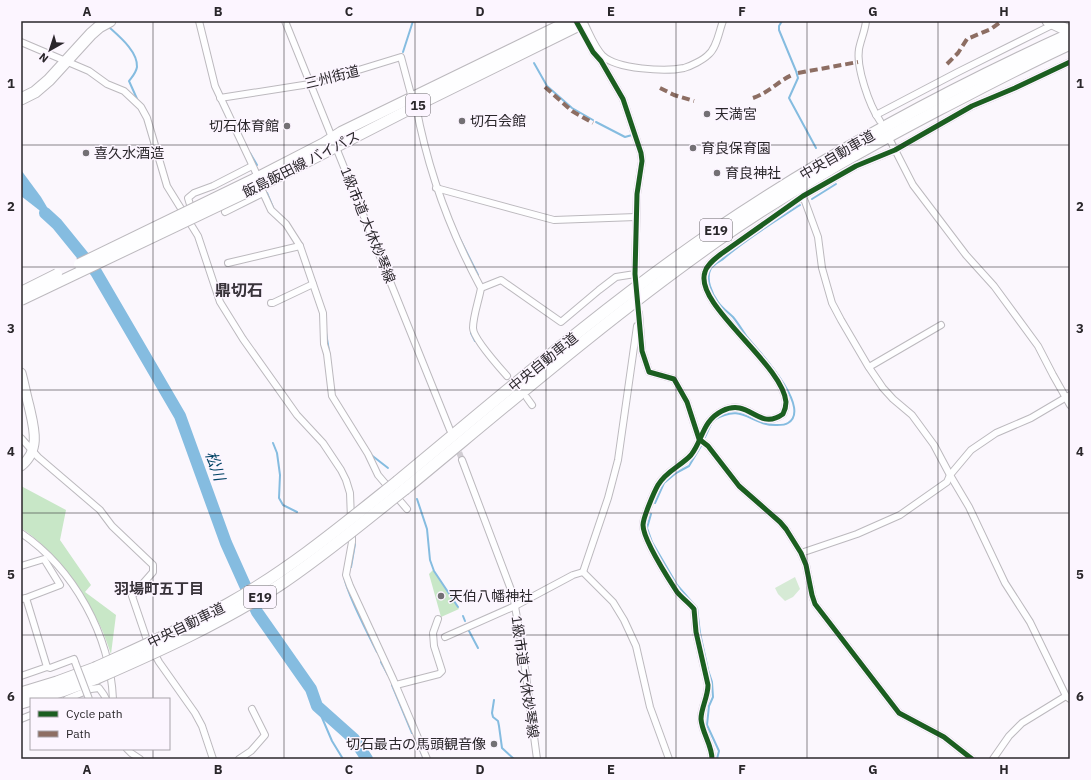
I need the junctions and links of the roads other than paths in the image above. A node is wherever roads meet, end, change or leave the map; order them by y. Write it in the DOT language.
graph roads {
  1 [pos="110,21"];
  2 [pos="199,21"];
  3 [pos="285,21"];
  4 [pos="569,21"];
  5 [pos="723,21"];
  6 [pos="866,21"];
  7 [pos="1054,22"];
  8 [pos="582,26"];
  9 [pos="1069,32"];
  10 [pos="21,42"];
  11 [pos="1070,44"];
  12 [pos="66,61"];
  13 [pos="1070,62"];
  14 [pos="310,84"];
  15 [pos="220,98"];
  16 [pos="21,99"];
  17 [pos="414,102"];
  18 [pos="334,142"];
  19 [pos="891,142"];
  20 [pos="895,150"];
  21 [pos="252,166"];
  22 [pos="259,185"];
  23 [pos="436,188"];
  24 [pos="803,196"];
  25 [pos="225,212"];
  26 [pos="636,217"];
  27 [pos="194,227"];
  28 [pos="300,246"];
  29 [pos="228,263"];
  30 [pos="312,284"];
  31 [pos="481,288"];
  32 [pos="21,292"];
  33 [pos="21,300"];
  34 [pos="270,303"];
  35 [pos="941,325"];
  36 [pos="869,368"];
  37 [pos="21,373"];
  38 [pos="507,376"];
  39 [pos="1068,397"];
  40 [pos="527,398"];
  41 [pos="532,405"];
  42 [pos="1070,405"];
  43 [pos="450,430"];
  44 [pos="21,438"];
  45 [pos="699,439"];
  46 [pos="33,450"];
  47 [pos="462,460"];
  48 [pos="21,466"];
  49 [pos="950,475"];
  50 [pos="401,485"];
  51 [pos="407,510"];
  52 [pos="21,533"];
  53 [pos="801,552"];
  54 [pos="21,566"];
  55 [pos="583,572"];
  56 [pos="24,598"];
  57 [pos="516,606"];
  58 [pos="438,619"];
  59 [pos="445,637"];
  60 [pos="47,667"];
  61 [pos="96,673"];
  62 [pos="21,676"];
  63 [pos="396,685"];
  64 [pos="21,693"];
  65 [pos="1068,697"];
  66 [pos="38,698"];
  67 [pos="69,698"];
  68 [pos="89,698"];
  69 [pos="106,698"];
  70 [pos="113,698"];
  71 [pos="252,709"];
  72 [pos="129,750"];
  73 [pos="134,750"];
  74 [pos="140,759"];
  75 [pos="213,759"];
  76 [pos="239,759"];
  77 [pos="427,759"];
  78 [pos="537,759"];
  79 [pos="669,759"];
  80 [pos="712,759"];
  81 [pos="972,759"];
  82 [pos="993,759"];
  1 -- 12 [label="highway"];
  2 -- 15 [label="street"];
  3 -- 14 [label="street, 1級市道 大休妙琴線"];
  4 -- 17 [label="main road, 飯島飯田線 バイパス / 15"];
  5 -- 8 [label="street"];
  6 -- 7 [label="street"];
  7 -- 9 [label="highway"];
  8 -- 17 [label="main road, 飯島飯田線 バイパス / 15"];
  8 -- 26 [label="street"];
  9 -- 50 [label="highway, 中央自動車道 / E19"];
  10 -- 12 [label="street"];
  11 -- 50 [label="highway, 中央自動車道 / E19"];
  12 -- 16 [label="highway"];
  12 -- 27 [label="street"];
  13 -- 20 [label="street"];
  14 -- 15 [label="street, 三州街道"];
  14 -- 17 [label="street, 三州街道"];
  14 -- 18 [label="street, 1級市道 大休妙琴線"];
  15 -- 21 [label="street"];
  17 -- 18 [label="main road, 飯島飯田線 バイパス / 15"];
  17 -- 23 [label="street"];
  18 -- 22 [label="main road, 飯島飯田線 バイパス / 15"];
  18 -- 43 [label="street, 1級市道 大休妙琴線"];
  19 -- 20 [label="street"];
  20 -- 24 [label="street"];
  20 -- 39 [label="street"];
  21 -- 22 [label="street"];
  21 -- 27 [label="street"];
  22 -- 25 [label="street"];
  22 -- 28 [label="street"];
  22 -- 32 [label="main road, 飯島飯田線 バイパス / 15, bridge"];
  22 -- 33 [label="main road, 飯島飯田線 バイパス / 15, bridge"];
  23 -- 26 [label="street"];
  23 -- 31 [label="street"];
  24 -- 36 [label="street"];
  24 -- 45 [label="street"];
  26 -- 31 [label="street"];
  27 -- 63 [label="street"];
  28 -- 29 [label="street"];
  28 -- 30 [label="street"];
  30 -- 34 [label="street"];
  30 -- 51 [label="street"];
  31 -- 38 [label="street"];
  35 -- 36 [label="street"];
  36 -- 49 [label="street"];
  37 -- 46 [label="street"];
  39 -- 42 [label="street"];
  39 -- 49 [label="street"];
  40 -- 41 [label="street"];
  44 -- 46 [label="street"];
  45 -- 53 [label="street"];
  45 -- 55 [label="street"];
  45 -- 80 [label="street"];
  46 -- 48 [label="street"];
  46 -- 75 [label="street"];
  47 -- 57 [label="street, 1級市道 大休妙琴線"];
  49 -- 53 [label="street"];
  49 -- 65 [label="street"];
  50 -- 61 [label="highway, 中央自動車道 / E19, bridge"];
  52 -- 70 [label="street"];
  53 -- 81 [label="street"];
  54 -- 56 [label="street"];
  55 -- 57 [label="street"];
  55 -- 79 [label="street"];
  56 -- 60 [label="street"];
  57 -- 59 [label="street"];
  57 -- 78 [label="street, 1級市道 大休妙琴線"];
  58 -- 63 [label="street"];
  60 -- 62 [label="street"];
  60 -- 68 [label="street, bridge"];
  61 -- 64 [label="highway, 中央自動車道 / E19"];
  61 -- 66 [label="highway, 中央自動車道 / E19"];
  63 -- 77 [label="street"];
  65 -- 82 [label="street"];
  67 -- 69 [label="street"];
  71 -- 76 [label="street"];
  72 -- 74 [label="street"];
  73 -- 74 [label="street"];
}
